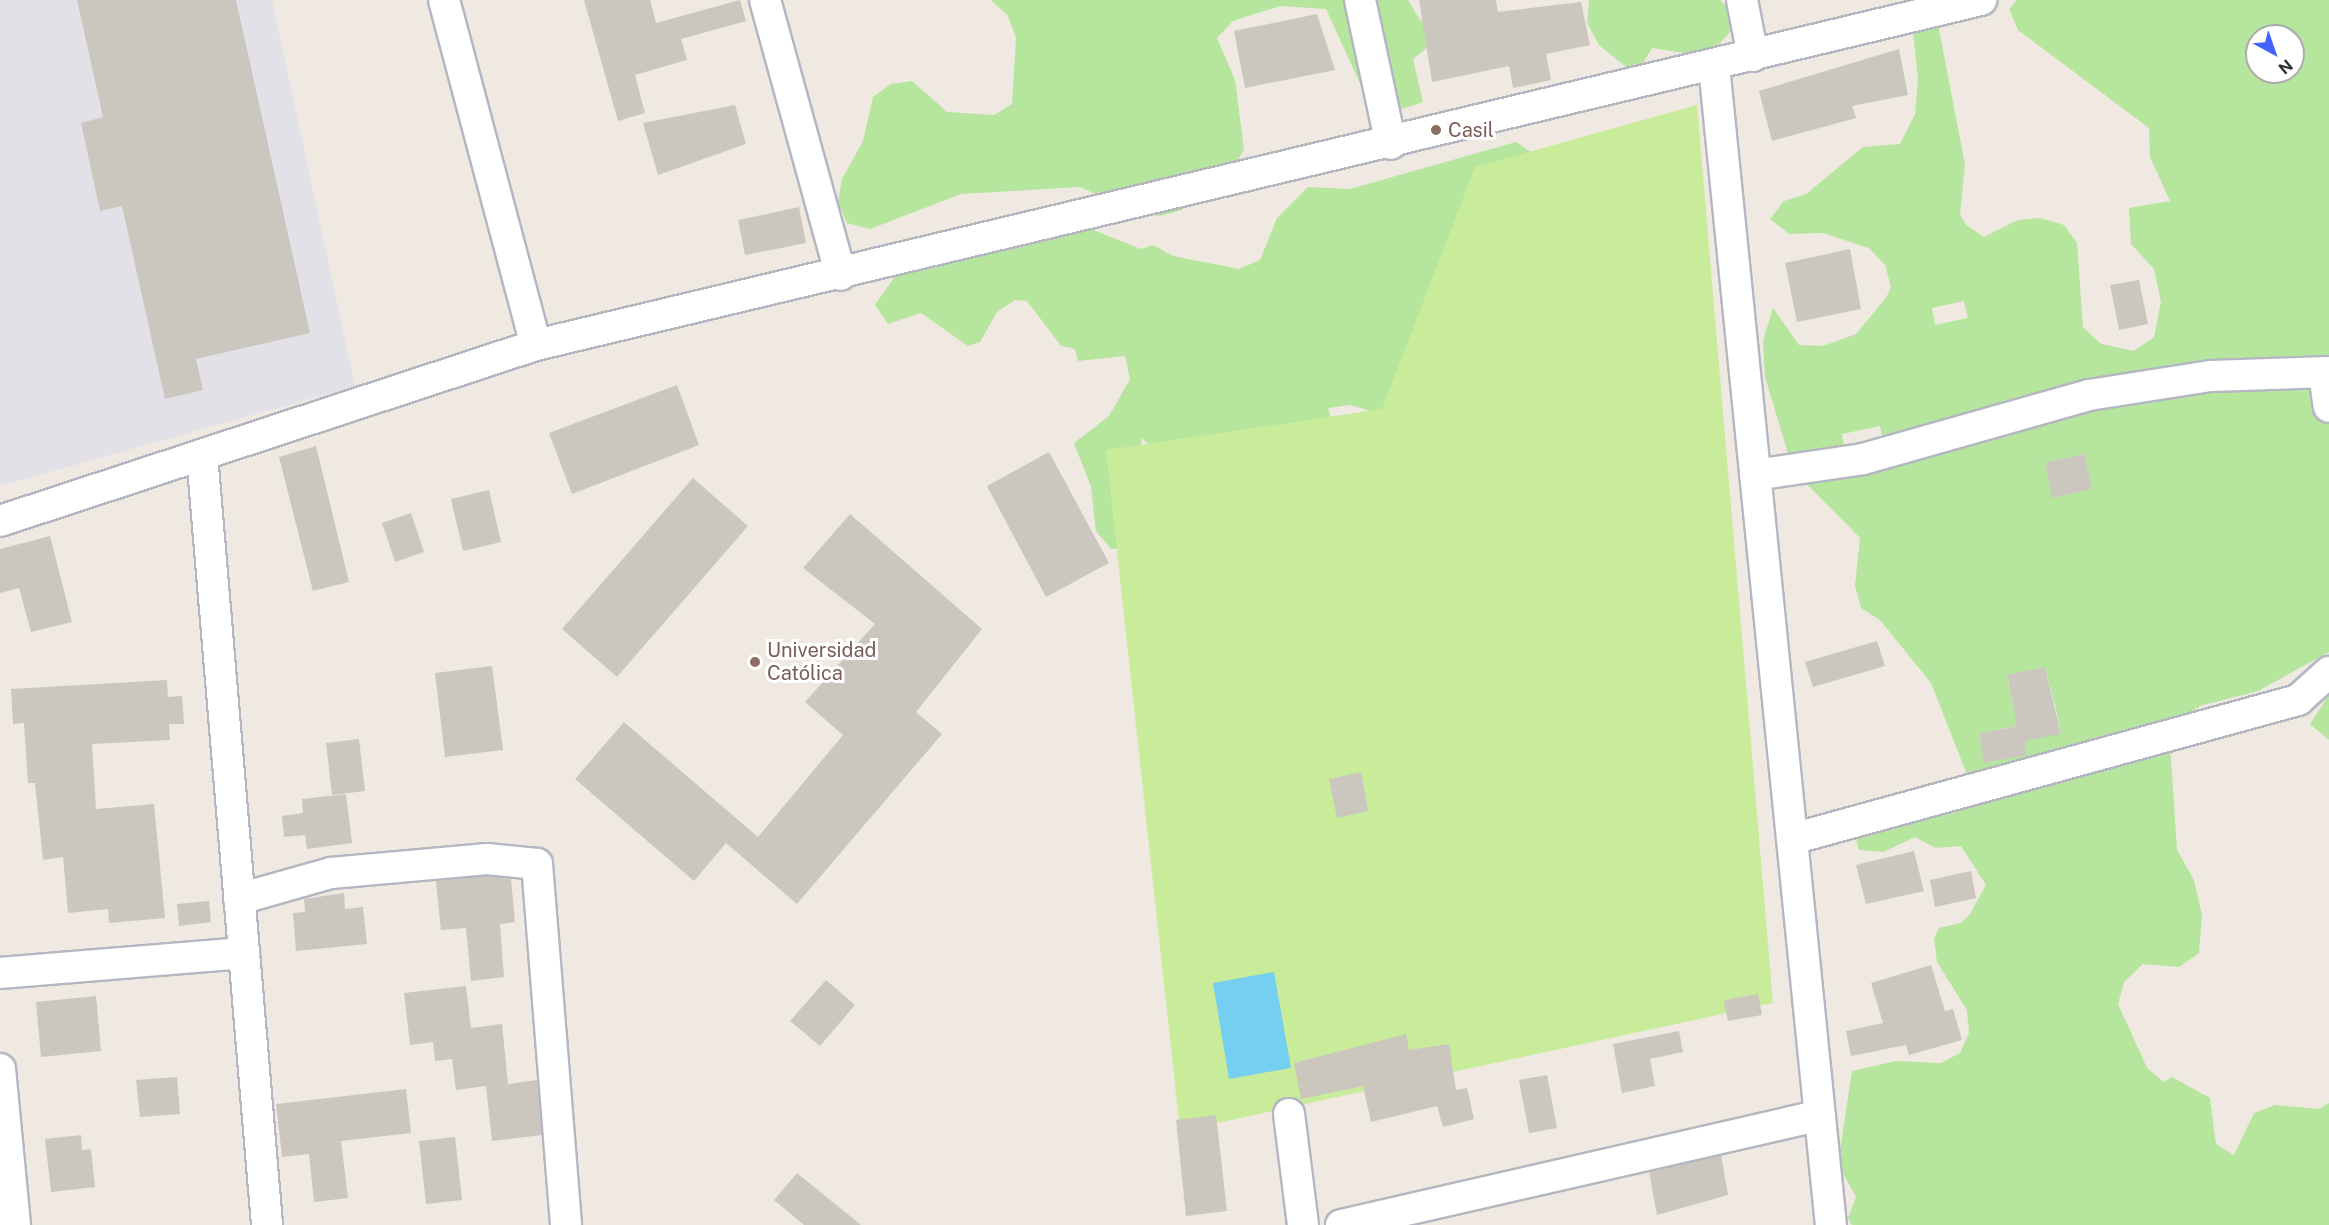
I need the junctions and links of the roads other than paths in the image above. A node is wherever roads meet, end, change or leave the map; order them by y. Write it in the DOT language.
graph roads {
  1 [pos="444,0"];
  2 [pos="765,0"];
  3 [pos="1360,0"];
  4 [pos="1742,0"];
  5 [pos="1981,0"];
  6 [pos="1754,56"];
  7 [pos="1714,66"];
  8 [pos="1391,144"];
  9 [pos="841,275"];
  10 [pos="536,345"];
  11 [pos="2326,373"];
  12 [pos="2329,407"];
  13 [pos="202,455"];
  14 [pos="1755,475"];
  15 [pos="0,521"];
  16 [pos="2329,672"];
  17 [pos="1792,839"];
  18 [pos="239,899"];
  19 [pos="244,953"];
  20 [pos="0,974"];
  21 [pos="0,1069"];
  22 [pos="1288,1114"];
  23 [pos="1820,1115"];
  24 [pos="15,1225"];
  25 [pos="267,1225"];
  26 [pos="566,1225"];
  27 [pos="1303,1225"];
  28 [pos="1341,1225"];
  29 [pos="1831,1225"];
  1 -- 10 [label="street"];
  2 -- 9 [label="street"];
  3 -- 8 [label="street"];
  4 -- 6 [label="street"];
  5 -- 6 [label="street"];
  6 -- 7 [label="street"];
  7 -- 8 [label="street"];
  7 -- 14 [label="street"];
  8 -- 9 [label="street"];
  9 -- 10 [label="street"];
  10 -- 13 [label="street"];
  11 -- 12 [label="street"];
  11 -- 14 [label="street"];
  13 -- 15 [label="street"];
  13 -- 18 [label="street"];
  14 -- 17 [label="street"];
  16 -- 17 [label="street"];
  17 -- 23 [label="street"];
  18 -- 19 [label="street"];
  18 -- 26 [label="street"];
  19 -- 20 [label="street"];
  19 -- 25 [label="street"];
  21 -- 24 [label="street"];
  22 -- 27 [label="street"];
  23 -- 28 [label="street"];
  23 -- 29 [label="street"];
}
